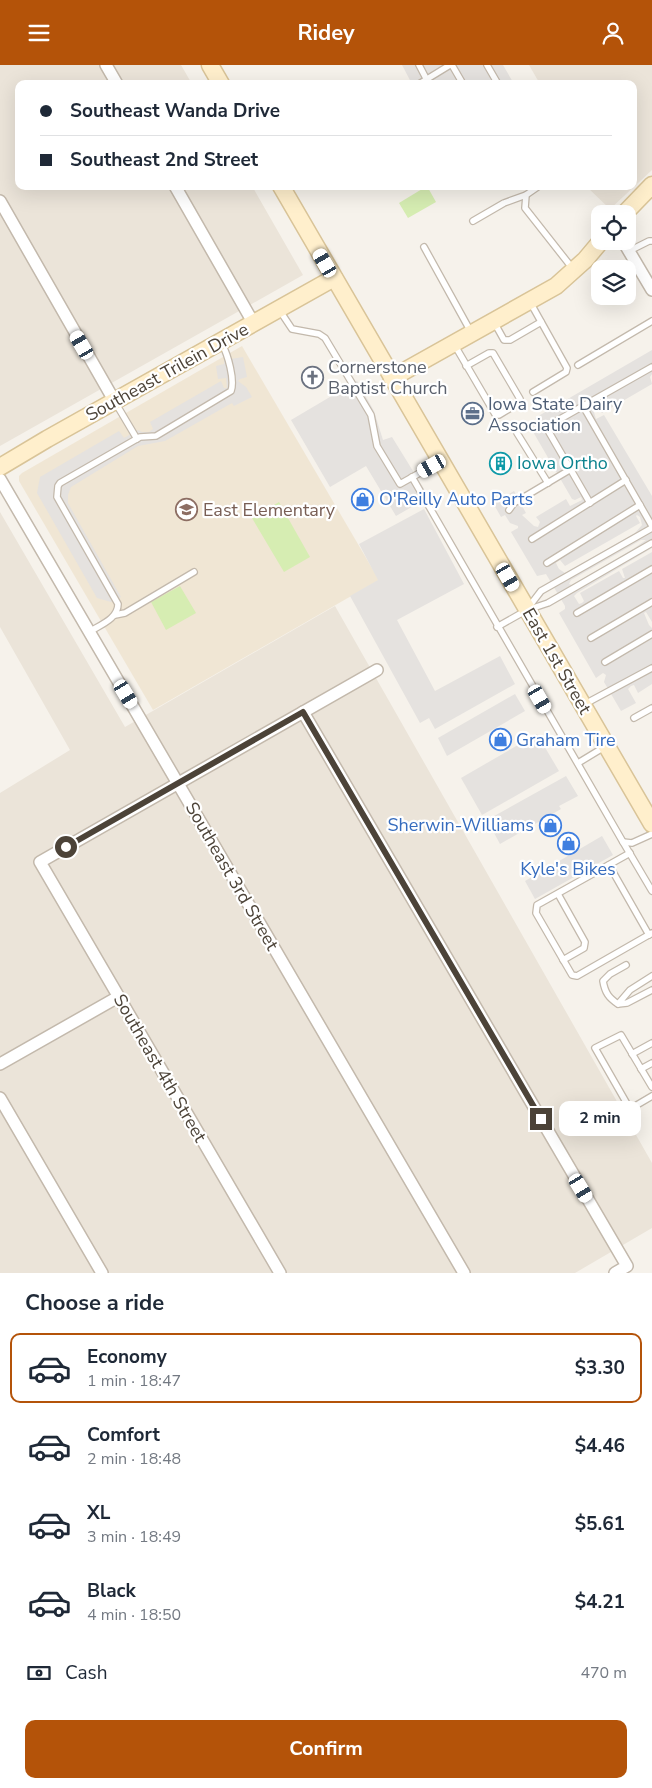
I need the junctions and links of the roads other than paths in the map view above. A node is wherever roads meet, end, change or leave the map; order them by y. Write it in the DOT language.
graph roads {
  1 [pos="106,65"];
  2 [pos="210,65"];
  3 [pos="418,65"];
  4 [pos="451,65"];
  5 [pos="488,65"];
  6 [pos="115,80"];
  7 [pos="219,80"];
  8 [pos="427,80"];
  9 [pos="429,80"];
  10 [pos="460,80"];
  11 [pos="496,80"];
  12 [pos="652,185"];
  13 [pos="177,190"];
  14 [pos="283,190"];
  15 [pos="533,190"];
  16 [pos="526,195"];
  17 [pos="0,201"];
  18 [pos="633,205"];
  19 [pos="473,221"];
  20 [pos="652,241"];
  21 [pos="636,244"];
  22 [pos="424,247"];
  23 [pos="593,250"];
  24 [pos="628,250"];
  25 [pos="574,271"];
  26 [pos="334,279"];
  27 [pos="652,290"];
  28 [pos="530,302"];
  29 [pos="279,309"];
  30 [pos="652,321"];
  31 [pos="494,322"];
  32 [pos="541,322"];
  33 [pos="254,324"];
  34 [pos="472,334"];
  35 [pos="221,342"];
  36 [pos="454,344"];
  37 [pos="578,365"];
  38 [pos="466,366"];
  39 [pos="652,367"];
  40 [pos="392,378"];
  41 [pos="533,392"];
  42 [pos="115,401"];
  43 [pos="583,406"];
  44 [pos="518,433"];
  45 [pos="137,439"];
  46 [pos="441,461"];
  47 [pos="0,467"];
  48 [pos="571,469"];
  49 [pos="412,477"];
  50 [pos="0,479"];
  51 [pos="626,480"];
  52 [pos="548,483"];
  53 [pos="590,503"];
  54 [pos="640,505"];
  55 [pos="509,509"];
  56 [pos="652,527"];
  57 [pos="532,539"];
  58 [pos="652,543"];
  59 [pos="547,563"];
  60 [pos="652,569"];
  61 [pos="194,573"];
  62 [pos="652,602"];
  63 [pos="527,610"];
  64 [pos="576,613"];
  65 [pos="115,615"];
  66 [pos="498,627"];
  67 [pos="89,632"];
  68 [pos="652,634"];
  69 [pos="591,638"];
  70 [pos="605,662"];
  71 [pos="652,668"];
  72 [pos="376,670"];
  73 [pos="583,705"];
  74 [pos="652,708"];
  75 [pos="303,712"];
  76 [pos="634,718"];
  77 [pos="607,746"];
  78 [pos="578,763"];
  79 [pos="178,784"];
  80 [pos="652,824"];
  81 [pos="652,834"];
  82 [pos="623,842"];
  83 [pos="630,853"];
  84 [pos="609,865"];
  85 [pos="652,891"];
  86 [pos="558,894"];
  87 [pos="651,934"];
  88 [pos="563,960"];
  89 [pos="626,965"];
  90 [pos="652,976"];
  91 [pos="652,989"];
  92 [pos="118,997"];
  93 [pos="618,1004"];
  94 [pos="652,1043"];
  95 [pos="632,1054"];
  96 [pos="0,1063"];
  97 [pos="652,1063"];
  98 [pos="641,1069"];
  99 [pos="652,1087"];
  100 [pos="652,1096"];
  101 [pos="0,1098"];
  102 [pos="102,1273"];
  103 [pos="280,1273"];
  104 [pos="464,1273"];
  105 [pos="615,1273"];
  1 -- 6 [label="street"];
  2 -- 7 [label="main road"];
  3 -- 8 [label="lane"];
  4 -- 9 [label="lane"];
  4 -- 10 [label="lane"];
  5 -- 11 [label="lane"];
  12 -- 18 [label="main road"];
  13 -- 33 [label="street"];
  14 -- 26 [label="main road, East 1st Street"];
  15 -- 16 [label="lane"];
  16 -- 19 [label="lane"];
  16 -- 25 [label="lane"];
  17 -- 42 [label="street"];
  20 -- 21 [label="lane"];
  22 -- 34 [label="lane"];
  23 -- 25 [label="main road"];
  24 -- 27 [label="street"];
  25 -- 28 [label="main road"];
  26 -- 29 [label="main road, Southeast Trilein Drive"];
  26 -- 40 [label="main road, East 1st Street"];
  28 -- 31 [label="main road"];
  28 -- 32 [label="lane"];
  29 -- 33 [label="main road, Southeast Trilein Drive"];
  29 -- 49 [label="lane"];
  30 -- 37 [label="lane"];
  31 -- 32 [label="lane"];
  31 -- 34 [label="main road"];
  32 -- 41 [label="lane"];
  33 -- 35 [label="main road, Southeast Trilein Drive"];
  34 -- 36 [label="main road"];
  35 -- 42 [label="main road, Southeast Trilein Drive"];
  35 -- 45 [label="lane"];
  36 -- 38 [label="lane"];
  36 -- 40 [label="main road"];
  38 -- 38 [label="lane"];
  39 -- 43 [label="lane"];
  40 -- 46 [label="main road, East 1st Street"];
  42 -- 45 [label="lane"];
  42 -- 47 [label="main road, Southeast Trilein Drive"];
  43 -- 48 [label="lane"];
  43 -- 51 [label="lane"];
  44 -- 52 [label="lane"];
  45 -- 65 [label="lane"];
  46 -- 49 [label="lane"];
  46 -- 63 [label="main road, East 1st Street"];
  48 -- 52 [label="lane"];
  48 -- 53 [label="lane"];
  49 -- 66 [label="lane"];
  50 -- 67 [label="street, Southeast 3rd Street"];
  51 -- 53 [label="lane"];
  51 -- 54 [label="lane"];
  52 -- 55 [label="lane"];
  53 -- 57 [label="lane"];
  54 -- 56 [label="lane"];
  54 -- 59 [label="lane"];
  56 -- 63 [label="lane"];
  58 -- 63 [label="lane"];
  60 -- 64 [label="lane"];
  61 -- 65 [label="lane"];
  62 -- 69 [label="lane"];
  63 -- 66 [label="lane"];
  63 -- 73 [label="main road, East 1st Street"];
  65 -- 67 [label="lane"];
  66 -- 78 [label="lane"];
  67 -- 79 [label="street, Southeast 3rd Street"];
  68 -- 70 [label="lane"];
  71 -- 73 [label="lane"];
  72 -- 75 [label="street"];
  73 -- 77 [label="main road, East 1st Street"];
  74 -- 76 [label="lane"];
  75 -- 79 [label="street"];
  75 -- 105 [label="street"];
  77 -- 78 [label="lane"];
  77 -- 80 [label="main road, East 1st Street"];
  78 -- 82 [label="lane"];
  79 -- 92 [label="street, Southeast 4th Street"];
  79 -- 104 [label="street, Southeast 3rd Street"];
  81 -- 82 [label="lane"];
  82 -- 83 [label="lane"];
  83 -- 84 [label="lane"];
  83 -- 85 [label="lane"];
  84 -- 86 [label="lane"];
  84 -- 87 [label="lane"];
  86 -- 88 [label="lane"];
  86 -- 88 [label="lane"];
  87 -- 88 [label="lane"];
  89 -- 93 [label="lane"];
  90 -- 93 [label="lane"];
  91 -- 93 [label="lane"];
  92 -- 96 [label="street"];
  92 -- 103 [label="street, Southeast 4th Street"];
  94 -- 95 [label="lane"];
  95 -- 98 [label="lane"];
  95 -- 100 [label="lane"];
  97 -- 98 [label="lane"];
  98 -- 99 [label="lane"];
  101 -- 102 [label="street"];
}
